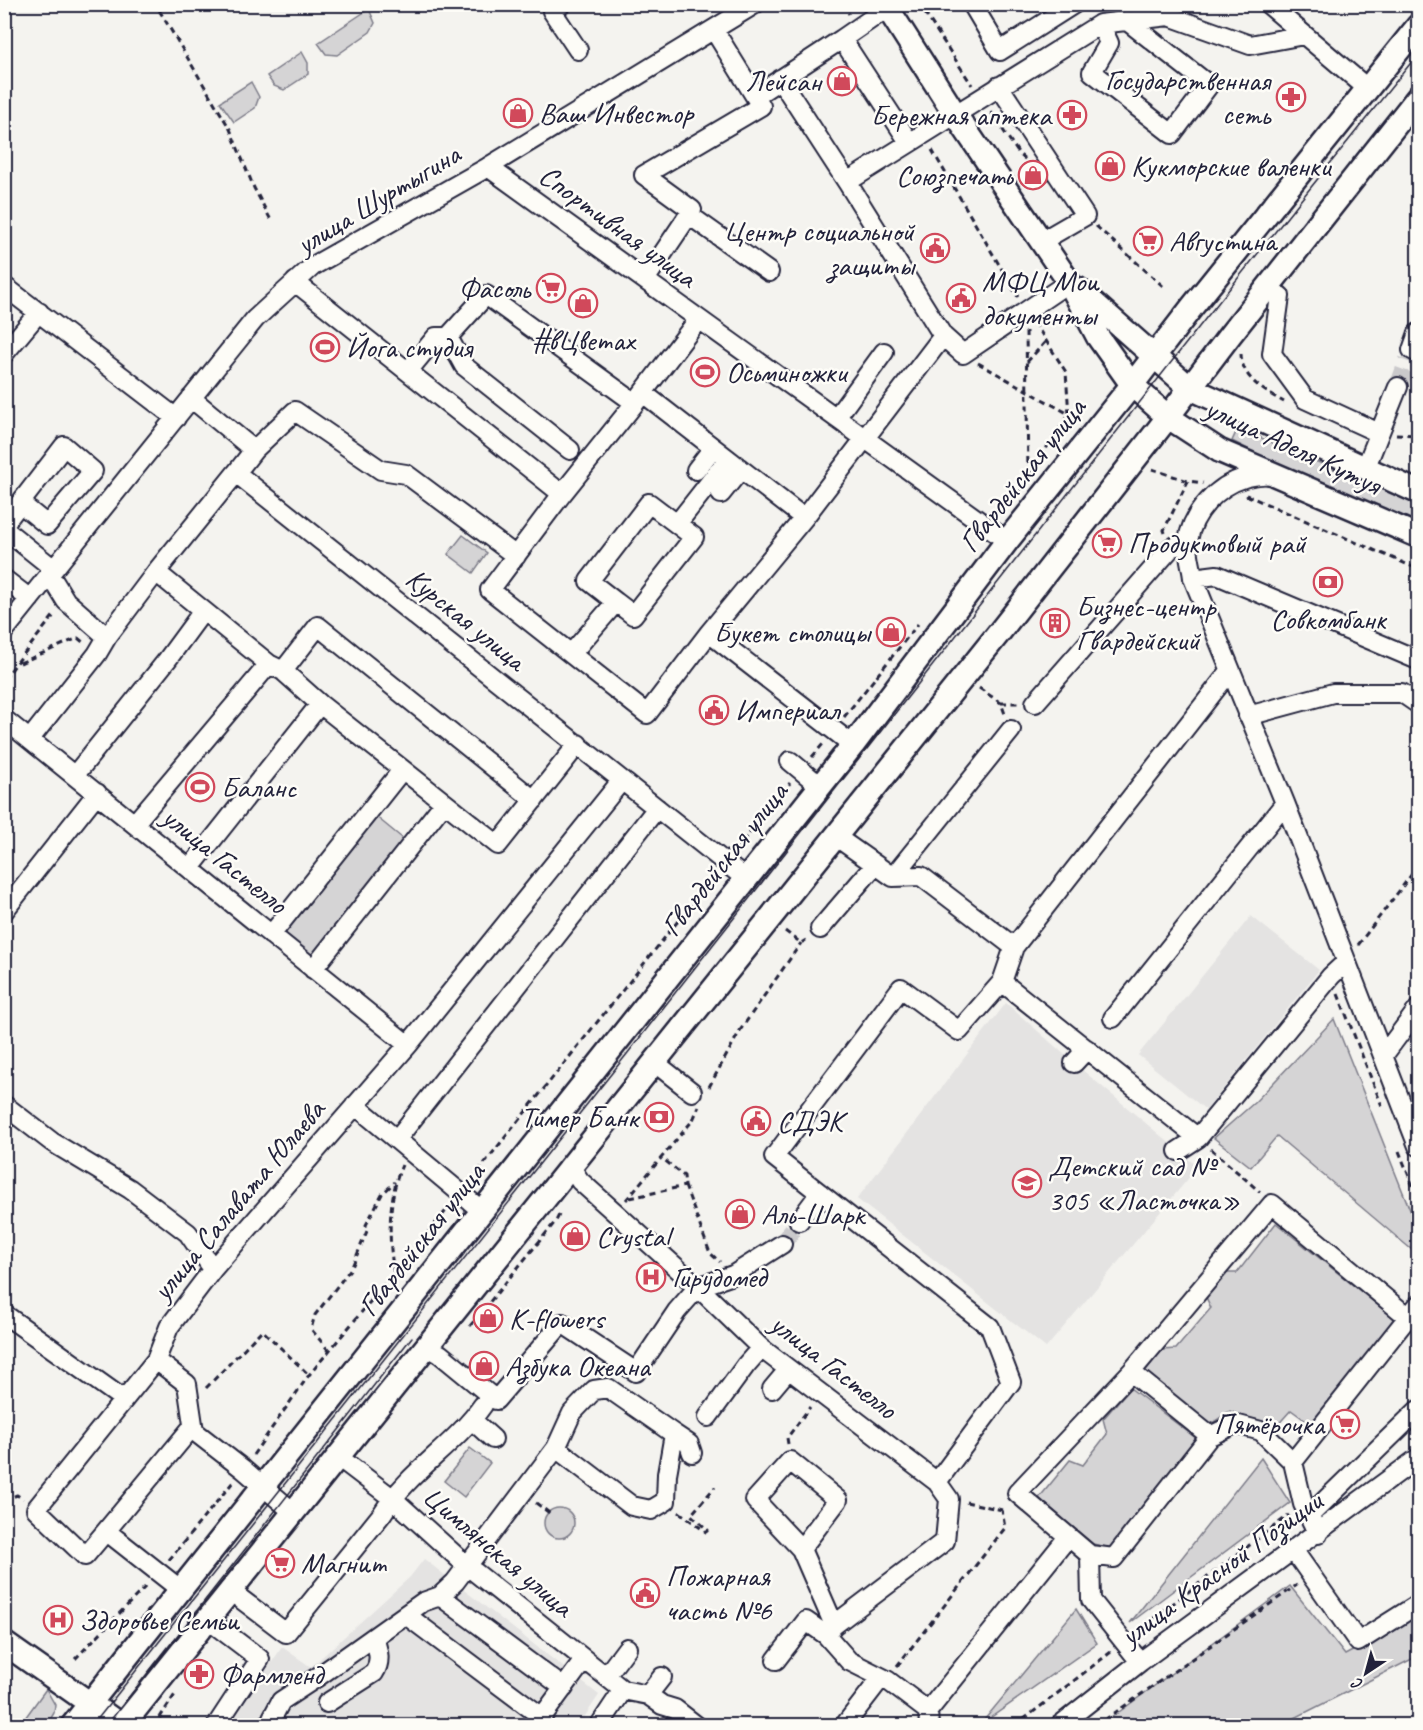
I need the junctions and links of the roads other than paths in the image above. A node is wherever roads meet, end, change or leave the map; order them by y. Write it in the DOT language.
graph roads {
  1 [pos="562,4"];
  2 [pos="755,4"];
  3 [pos="972,4"];
  4 [pos="1074,4"];
  5 [pos="1268,4"];
  6 [pos="886,6"];
  7 [pos="1126,20"];
  8 [pos="1100,24"];
  9 [pos="1419,26"];
  10 [pos="714,30"];
  11 [pos="1304,35"];
  12 [pos="842,39"];
  13 [pos="578,50"];
  14 [pos="780,79"];
  15 [pos="999,86"];
  16 [pos="1368,89"];
  17 [pos="754,96"];
  18 [pos="1419,98"];
  19 [pos="955,114"];
  20 [pos="916,138"];
  21 [pos="488,167"];
  22 [pos="847,182"];
  23 [pos="689,215"];
  24 [pos="1040,242"];
  25 [pos="769,272"];
  26 [pos="645,280"];
  27 [pos="295,282"];
  28 [pos="1069,282"];
  29 [pos="4,286"];
  30 [pos="1280,296"];
  31 [pos="39,312"];
  32 [pos="698,320"];
  33 [pos="943,336"];
  34 [pos="448,337"];
  35 [pos="884,352"];
  36 [pos="4,354"];
  37 [pos="1154,356"];
  38 [pos="408,371"];
  39 [pos="1132,385"];
  40 [pos="1398,387"];
  41 [pos="1190,388"];
  42 [pos="191,398"];
  43 [pos="639,398"];
  44 [pos="1168,417"];
  45 [pos="176,418"];
  46 [pos="836,418"];
  47 [pos="1379,433"];
  48 [pos="865,439"];
  49 [pos="713,448"];
  50 [pos="255,450"];
  51 [pos="570,450"];
  52 [pos="734,464"];
  53 [pos="1365,469"];
  54 [pos="696,470"];
  55 [pos="236,472"];
  56 [pos="1272,474"];
  57 [pos="1419,492"];
  58 [pos="562,494"];
  59 [pos="721,494"];
  60 [pos="20,503"];
  61 [pos="804,518"];
  62 [pos="4,524"];
  63 [pos="677,524"];
  64 [pos="4,530"];
  65 [pos="1419,536"];
  66 [pos="1007,541"];
  67 [pos="1188,542"];
  68 [pos="516,556"];
  69 [pos="52,572"];
  70 [pos="156,572"];
  71 [pos="1193,578"];
  72 [pos="4,579"];
  73 [pos="30,599"];
  74 [pos="616,602"];
  75 [pos="203,611"];
  76 [pos="4,631"];
  77 [pos="709,633"];
  78 [pos="107,638"];
  79 [pos="571,654"];
  80 [pos="1419,660"];
  81 [pos="276,668"];
  82 [pos="1230,671"];
  83 [pos="1035,703"];
  84 [pos="320,704"];
  85 [pos="1419,704"];
  86 [pos="1248,716"];
  87 [pos="4,718"];
  88 [pos="1011,730"];
  89 [pos="30,739"];
  90 [pos="578,744"];
  91 [pos="853,745"];
  92 [pos="796,765"];
  93 [pos="402,770"];
  94 [pos="75,775"];
  95 [pos="622,780"];
  96 [pos="820,786"];
  97 [pos="97,793"];
  98 [pos="534,800"];
  99 [pos="444,803"];
  100 [pos="1285,804"];
  101 [pos="657,808"];
  102 [pos="135,823"];
  103 [pos="835,836"];
  104 [pos="874,866"];
  105 [pos="189,868"];
  106 [pos="893,878"];
  107 [pos="746,879"];
  108 [pos="4,911"];
  109 [pos="820,929"];
  110 [pos="271,935"];
  111 [pos="1014,946"];
  112 [pos="1346,962"];
  113 [pos="313,969"];
  114 [pos="1002,982"];
  115 [pos="1419,1009"];
  116 [pos="1113,1018"];
  117 [pos="408,1045"];
  118 [pos="1087,1049"];
  119 [pos="1383,1056"];
  120 [pos="654,1062"];
  121 [pos="1074,1064"];
  122 [pos="701,1094"];
  123 [pos="4,1105"];
  124 [pos="355,1105"];
  125 [pos="1198,1138"];
  126 [pos="403,1143"];
  127 [pos="1419,1146"];
  128 [pos="1178,1151"];
  129 [pos="570,1166"];
  130 [pos="820,1193"];
  131 [pos="482,1210"];
  132 [pos="799,1221"];
  133 [pos="782,1244"];
  134 [pos="213,1269"];
  135 [pos="698,1287"];
  136 [pos="1413,1311"];
  137 [pos="4,1314"];
  138 [pos="426,1346"];
  139 [pos="761,1348"];
  140 [pos="156,1360"];
  141 [pos="788,1370"];
  142 [pos="1131,1372"];
  143 [pos="772,1389"];
  144 [pos="123,1399"];
  145 [pos="483,1405"];
  146 [pos="1419,1410"];
  147 [pos="708,1417"];
  148 [pos="472,1420"];
  149 [pos="193,1426"];
  150 [pos="674,1434"];
  151 [pos="1210,1436"];
  152 [pos="494,1439"];
  153 [pos="556,1448"];
  154 [pos="693,1453"];
  155 [pos="337,1456"];
  156 [pos="1419,1458"];
  157 [pos="1293,1462"];
  158 [pos="937,1482"];
  159 [pos="263,1487"];
  160 [pos="392,1498"];
  161 [pos="1306,1510"];
  162 [pos="292,1511"];
  163 [pos="106,1531"];
  164 [pos="1318,1533"];
  165 [pos="1068,1537"];
  166 [pos="801,1549"];
  167 [pos="1294,1551"];
  168 [pos="1090,1555"];
  169 [pos="466,1566"];
  170 [pos="181,1590"];
  171 [pos="229,1590"];
  172 [pos="440,1596"];
  173 [pos="1419,1604"];
  174 [pos="406,1614"];
  175 [pos="206,1618"];
  176 [pos="830,1630"];
  177 [pos="374,1637"];
  178 [pos="4,1643"];
  179 [pos="627,1648"];
  180 [pos="584,1660"];
  181 [pos="776,1660"];
  182 [pos="1140,1662"];
  183 [pos="606,1676"];
  184 [pos="662,1677"];
  185 [pos="884,1679"];
  186 [pos="564,1689"];
  187 [pos="623,1690"];
  188 [pos="648,1695"];
  189 [pos="327,1702"];
  190 [pos="89,1703"];
  191 [pos="928,1718"];
  192 [pos="539,1721"];
  193 [pos="72,1725"];
  194 [pos="122,1725"];
  195 [pos="216,1725"];
  196 [pos="277,1725"];
  197 [pos="599,1725"];
  198 [pos="697,1725"];
  199 [pos="844,1725"];
  200 [pos="1059,1725"];
  1 -- 13 [label="street"];
  2 -- 10 [label="street, улица Шуртыгина"];
  3 -- 4 [label="street"];
  5 -- 11 [label="street"];
  6 -- 12 [label="street"];
  6 -- 19 [label="main road, улица Аделя Кутуя"];
  7 -- 8 [label="street"];
  7 -- 8 [label="street"];
  7 -- 11 [label="street"];
  8 -- 15 [label="street"];
  9 -- 16 [label="main road, Гвардейская улица"];
  10 -- 17 [label="street"];
  10 -- 21 [label="street, улица Шуртыгина"];
  11 -- 16 [label="street"];
  12 -- 14 [label="street"];
  12 -- 20 [label="street"];
  14 -- 17 [label="street"];
  14 -- 22 [label="street"];
  15 -- 19 [label="street"];
  15 -- 24 [label="street"];
  16 -- 37 [label="main road, Гвардейская улица"];
  17 -- 23 [label="street"];
  18 -- 41 [label="main road"];
  19 -- 20 [label="street"];
  19 -- 24 [label="main road, улица Аделя Кутуя"];
  20 -- 22 [label="street"];
  21 -- 26 [label="street, Спортивная улица"];
  21 -- 27 [label="street, улица Шуртыгина"];
  22 -- 33 [label="street"];
  23 -- 25 [label="street"];
  23 -- 26 [label="street"];
  24 -- 28 [label="main road, улица Аделя Кутуя"];
  26 -- 32 [label="street, Спортивная улица"];
  27 -- 38 [label="street"];
  27 -- 42 [label="street, улица Шуртыгина"];
  28 -- 33 [label="street"];
  28 -- 37 [label="main road, улица Аделя Кутуя"];
  28 -- 39 [label="main road, улица Аделя Кутуя"];
  29 -- 31 [label="street"];
  30 -- 47 [label="street"];
  31 -- 36 [label="street"];
  31 -- 45 [label="street"];
  32 -- 43 [label="street"];
  32 -- 46 [label="street, Спортивная улица"];
  33 -- 48 [label="street"];
  34 -- 38 [label="street"];
  34 -- 43 [label="street"];
  34 -- 51 [label="street"];
  35 -- 46 [label="street"];
  37 -- 39 [label="main road, Гвардейская улица"];
  37 -- 41 [label="main road, улица Аделя Кутуя"];
  38 -- 58 [label="street"];
  39 -- 44 [label="main road, улица Аделя Кутуя"];
  39 -- 66 [label="main road, Гвардейская улица"];
  40 -- 47 [label="street"];
  41 -- 44 [label="main road"];
  41 -- 53 [label="main road, улица Аделя Кутуя"];
  42 -- 45 [label="street, улица Шуртыгина"];
  42 -- 50 [label="street"];
  43 -- 49 [label="street"];
  43 -- 58 [label="street"];
  44 -- 56 [label="main road, улица Аделя Кутуя"];
  44 -- 103 [label="main road"];
  45 -- 69 [label="street, улица Шуртыгина"];
  46 -- 48 [label="street, Спортивная улица"];
  47 -- 53 [label="street"];
  48 -- 61 [label="street"];
  48 -- 66 [label="street, Спортивная улица"];
  49 -- 52 [label="street"];
  49 -- 54 [label="street"];
  50 -- 55 [label="street"];
  50 -- 68 [label="street"];
  52 -- 59 [label="street"];
  52 -- 61 [label="street"];
  52 -- 63 [label="street"];
  53 -- 57 [label="main road, улица Аделя Кутуя"];
  55 -- 70 [label="street"];
  55 -- 90 [label="street, Курская улица"];
  56 -- 65 [label="main road, улица Аделя Кутуя"];
  56 -- 67 [label="street"];
  58 -- 68 [label="street"];
  60 -- 62 [label="street"];
  61 -- 77 [label="street"];
  63 -- 74 [label="street"];
  63 -- 74 [label="street"];
  64 -- 69 [label="street"];
  66 -- 91 [label="main road, Гвардейская улица"];
  67 -- 71 [label="street"];
  67 -- 83 [label="street"];
  68 -- 79 [label="street"];
  69 -- 73 [label="street, улица Шуртыгина"];
  69 -- 78 [label="street"];
  70 -- 75 [label="street"];
  70 -- 78 [label="street"];
  71 -- 80 [label="street"];
  71 -- 82 [label="street"];
  72 -- 73 [label="street"];
  73 -- 76 [label="street, улица Шуртыгина"];
  74 -- 79 [label="street"];
  75 -- 81 [label="street"];
  75 -- 94 [label="street"];
  77 -- 79 [label="street"];
  77 -- 91 [label="street"];
  78 -- 89 [label="street"];
  81 -- 84 [label="street"];
  81 -- 98 [label="street"];
  81 -- 102 [label="street"];
  82 -- 86 [label="street"];
  82 -- 111 [label="street"];
  84 -- 93 [label="street"];
  84 -- 105 [label="street"];
  85 -- 86 [label="street"];
  86 -- 100 [label="street"];
  87 -- 89 [label="street, улица Гастелло"];
  88 -- 106 [label="street"];
  89 -- 94 [label="street, улица Гастелло"];
  90 -- 95 [label="street, Курская улица"];
  90 -- 98 [label="street"];
  91 -- 96 [label="main road, Гвардейская улица"];
  92 -- 96 [label="street"];
  93 -- 99 [label="street"];
  93 -- 110 [label="street"];
  94 -- 97 [label="street, улица Гастелло"];
  95 -- 101 [label="street, Курская улица"];
  95 -- 117 [label="street, улица Салавата Юлаева"];
  96 -- 107 [label="main road, Гвардейская улица"];
  97 -- 102 [label="street, улица Гастелло"];
  97 -- 108 [label="street"];
  98 -- 99 [label="street"];
  99 -- 113 [label="street"];
  100 -- 112 [label="street"];
  100 -- 116 [label="street"];
  101 -- 107 [label="street, Курская улица"];
  101 -- 126 [label="street"];
  102 -- 105 [label="street, улица Гастелло"];
  103 -- 104 [label="street"];
  103 -- 120 [label="main road"];
  104 -- 106 [label="street"];
  104 -- 109 [label="street"];
  105 -- 110 [label="street, улица Гастелло"];
  106 -- 111 [label="street"];
  107 -- 131 [label="main road, Гвардейская улица"];
  110 -- 113 [label="street, улица Гастелло"];
  111 -- 114 [label="street"];
  112 -- 119 [label="street"];
  112 -- 125 [label="street"];
  113 -- 117 [label="street, улица Гастелло"];
  114 -- 118 [label="street"];
  114 -- 130 [label="street"];
  115 -- 119 [label="street"];
  117 -- 124 [label="street, улица Салавата Юлаева"];
  118 -- 121 [label="street"];
  118 -- 125 [label="street"];
  119 -- 127 [label="street"];
  120 -- 122 [label="street"];
  120 -- 129 [label="main road"];
  123 -- 134 [label="street"];
  124 -- 126 [label="street"];
  124 -- 134 [label="street, улица Салавата Юлаева"];
  125 -- 128 [label="street"];
  126 -- 131 [label="street"];
  129 -- 135 [label="street, улица Гастелло"];
  129 -- 138 [label="main road"];
  130 -- 132 [label="street"];
  130 -- 158 [label="street"];
  131 -- 159 [label="main road, Гвардейская улица"];
  133 -- 135 [label="street"];
  134 -- 140 [label="street, улица Салавата Юлаева"];
  135 -- 138 [label="street"];
  135 -- 139 [label="street, улица Гастелло"];
  136 -- 142 [label="street"];
  136 -- 157 [label="street"];
  137 -- 144 [label="street"];
  138 -- 155 [label="main road"];
  139 -- 141 [label="street, улица Гастелло"];
  139 -- 147 [label="street"];
  140 -- 144 [label="street, улица Салавата Юлаева"];
  140 -- 149 [label="street"];
  141 -- 143 [label="street"];
  141 -- 158 [label="street, улица Гастелло"];
  142 -- 151 [label="street"];
  142 -- 165 [label="street"];
  144 -- 163 [label="street, улица Салавата Юлаева"];
  145 -- 148 [label="street"];
  146 -- 161 [label="street"];
  148 -- 152 [label="street"];
  148 -- 160 [label="street"];
  149 -- 159 [label="street"];
  149 -- 163 [label="street"];
  150 -- 153 [label="street"];
  150 -- 153 [label="street"];
  150 -- 154 [label="street"];
  151 -- 157 [label="street"];
  151 -- 168 [label="street"];
  153 -- 169 [label="street"];
  155 -- 160 [label="street, Цимлянская улица"];
  155 -- 162 [label="main road"];
  156 -- 164 [label="street, улица Красной Позиции"];
  157 -- 161 [label="street"];
  158 -- 176 [label="street, улица Гастелло"];
  159 -- 162 [label="street"];
  159 -- 170 [label="main road, Гвардейская улица"];
  160 -- 169 [label="street, Цимлянская улица"];
  160 -- 171 [label="street"];
  161 -- 164 [label="street"];
  162 -- 171 [label="main road"];
  163 -- 170 [label="street"];
  164 -- 167 [label="street, улица Красной Позиции"];
  165 -- 168 [label="street"];
  165 -- 191 [label="street"];
  166 -- 166 [label="street"];
  166 -- 176 [label="street"];
  167 -- 173 [label="street"];
  167 -- 182 [label="street, улица Красной Позиции"];
  168 -- 182 [label="street"];
  169 -- 172 [label="street"];
  169 -- 180 [label="street, Цимлянская улица"];
  170 -- 190 [label="main road, Гвардейская улица"];
  171 -- 175 [label="main road"];
  172 -- 174 [label="street"];
  172 -- 186 [label="street"];
  174 -- 177 [label="street"];
  174 -- 192 [label="street"];
  175 -- 194 [label="main road"];
  175 -- 195 [label="street"];
  176 -- 181 [label="street"];
  176 -- 185 [label="street"];
  177 -- 189 [label="street"];
  177 -- 196 [label="street"];
  178 -- 190 [label="main road"];
  179 -- 183 [label="street"];
  180 -- 183 [label="street, Цимлянская улица"];
  180 -- 186 [label="street"];
  182 -- 200 [label="street, улица Красной Позиции"];
  183 -- 187 [label="street, Цимлянская улица"];
  184 -- 188 [label="street"];
  185 -- 191 [label="street"];
  185 -- 199 [label="street"];
  186 -- 192 [label="street"];
  187 -- 188 [label="street"];
  187 -- 197 [label="street"];
  188 -- 198 [label="street"];
  190 -- 193 [label="main road, Гвардейская улица"];
  190 -- 194 [label="main road"];
}
